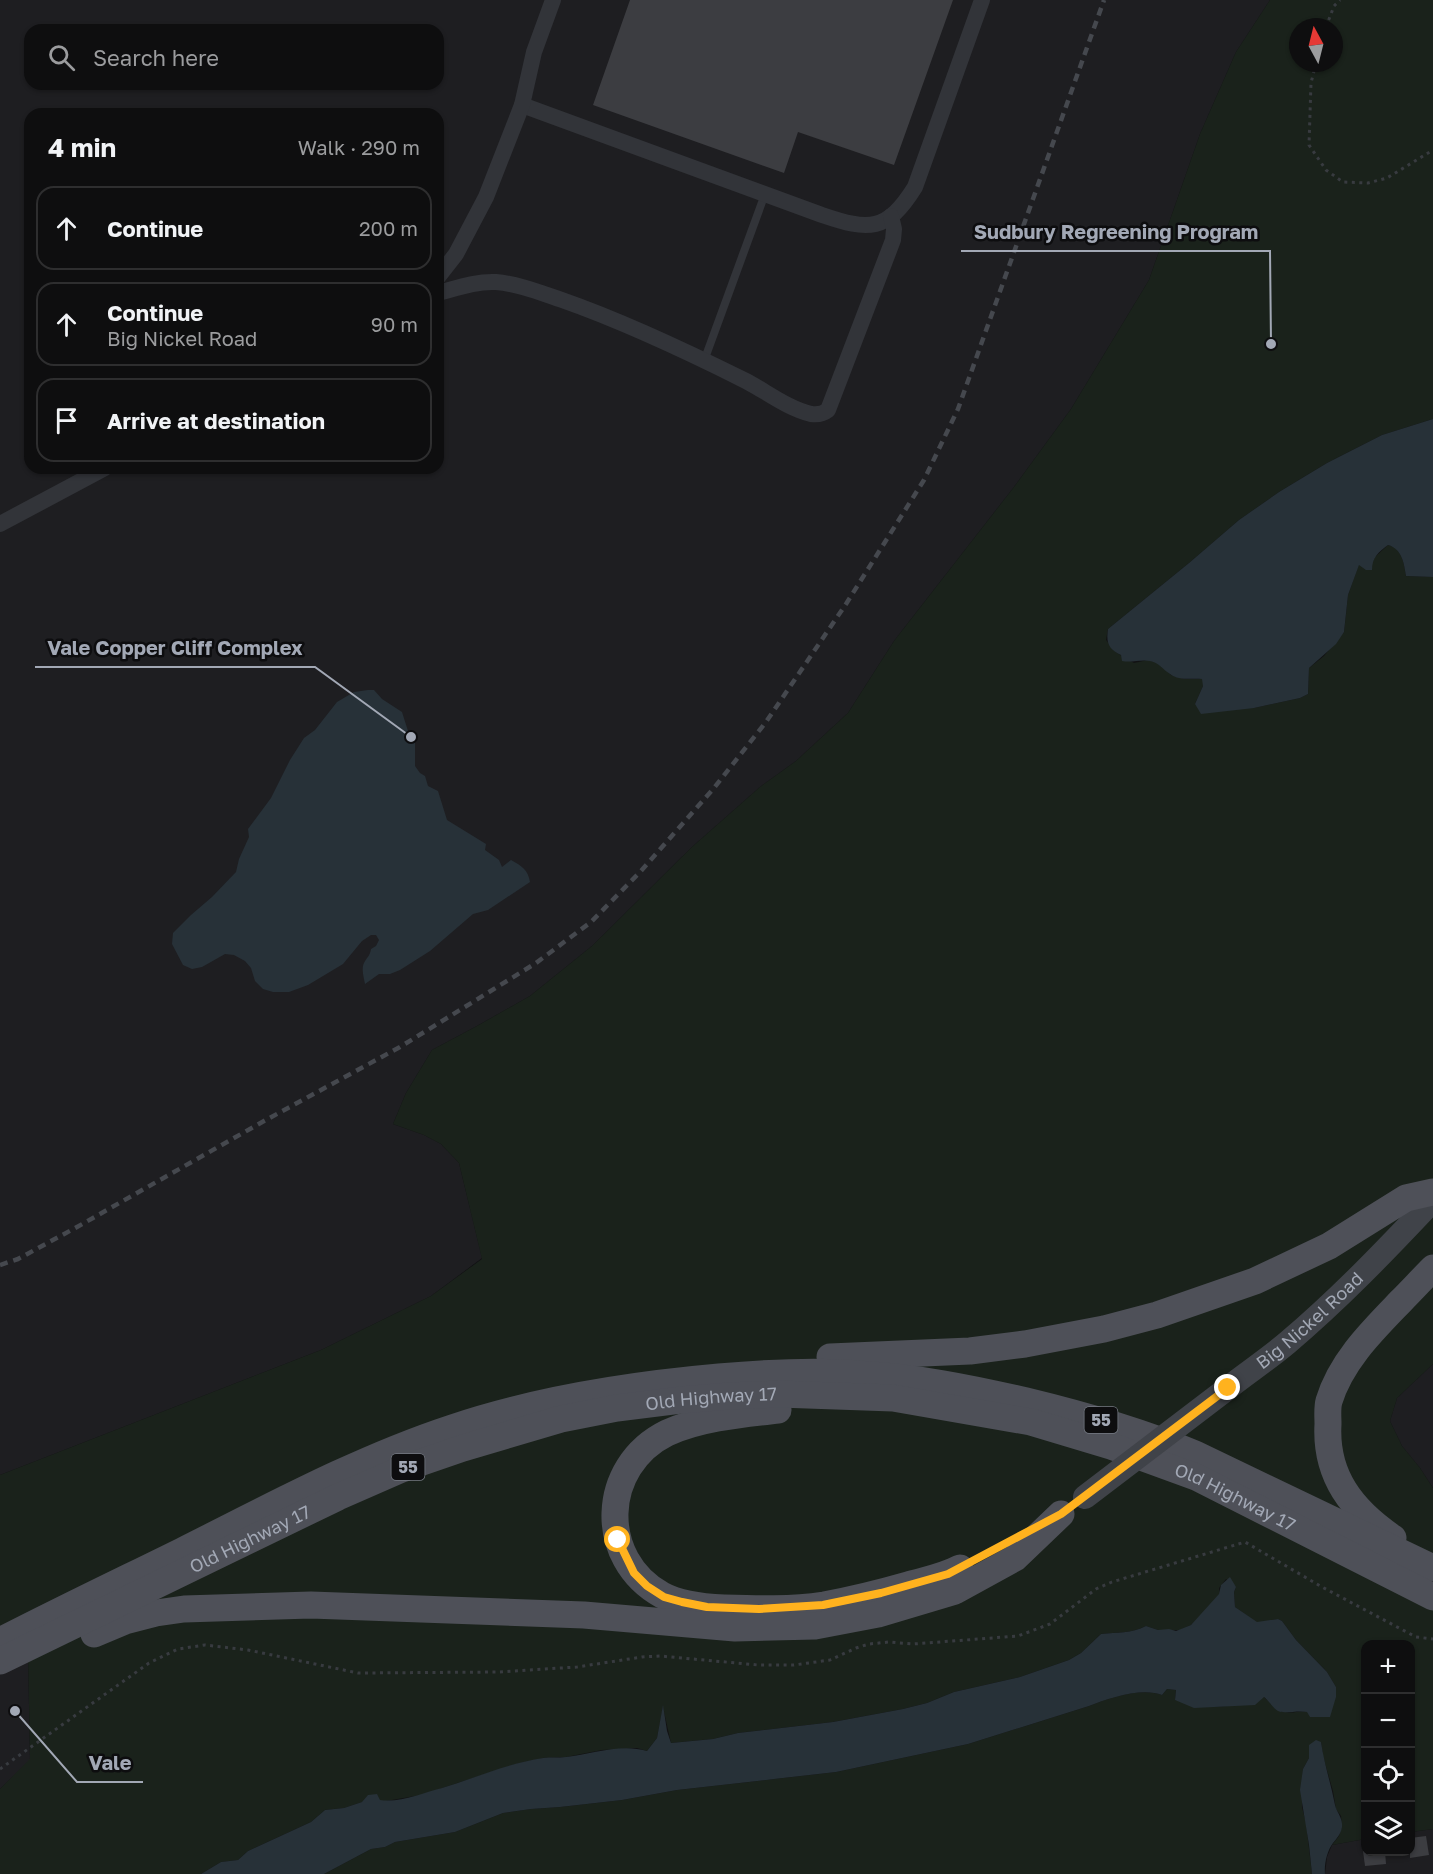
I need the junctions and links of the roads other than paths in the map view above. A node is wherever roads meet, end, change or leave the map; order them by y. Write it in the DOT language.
graph roads {
  1 [pos="553,0"];
  2 [pos="982,0"];
  3 [pos="522,105"];
  4 [pos="765,194"];
  5 [pos="891,216"];
  6 [pos="444,269"];
  7 [pos="444,292"];
  8 [pos="704,362"];
  9 [pos="94,474"];
  10 [pos="0,524"];
  11 [pos="1433,1192"];
  12 [pos="1433,1200"];
  13 [pos="1433,1268"];
  14 [pos="753,1374"];
  15 [pos="850,1396"];
  16 [pos="1061,1514"];
  17 [pos="1428,1566"];
  18 [pos="1433,1597"];
  19 [pos="0,1641"];
  20 [pos="34,1645"];
  21 [pos="0,1661"];
  1 -- 3 [label="street"];
  2 -- 5 [label="street"];
  3 -- 4 [label="street"];
  3 -- 6 [label="street"];
  4 -- 5 [label="street"];
  4 -- 8 [label="lane"];
  5 -- 8 [label="street"];
  7 -- 8 [label="street"];
  9 -- 10 [label="street"];
  11 -- 14 [label="main road"];
  12 -- 16 [label="main road, Big Nickel Road, bridge"];
  13 -- 17 [label="main road"];
  14 -- 17 [label="main road, Old Highway 17 / 55"];
  14 -- 19 [label="main road, Old Highway 17 / 55"];
  15 -- 16 [label="main road"];
  15 -- 18 [label="main road, Old Highway 17 / 55"];
  15 -- 20 [label="main road, Old Highway 17 / 55"];
  16 -- 20 [label="main road"];
  20 -- 21 [label="main road, Old Highway 17 / 55"];
}
